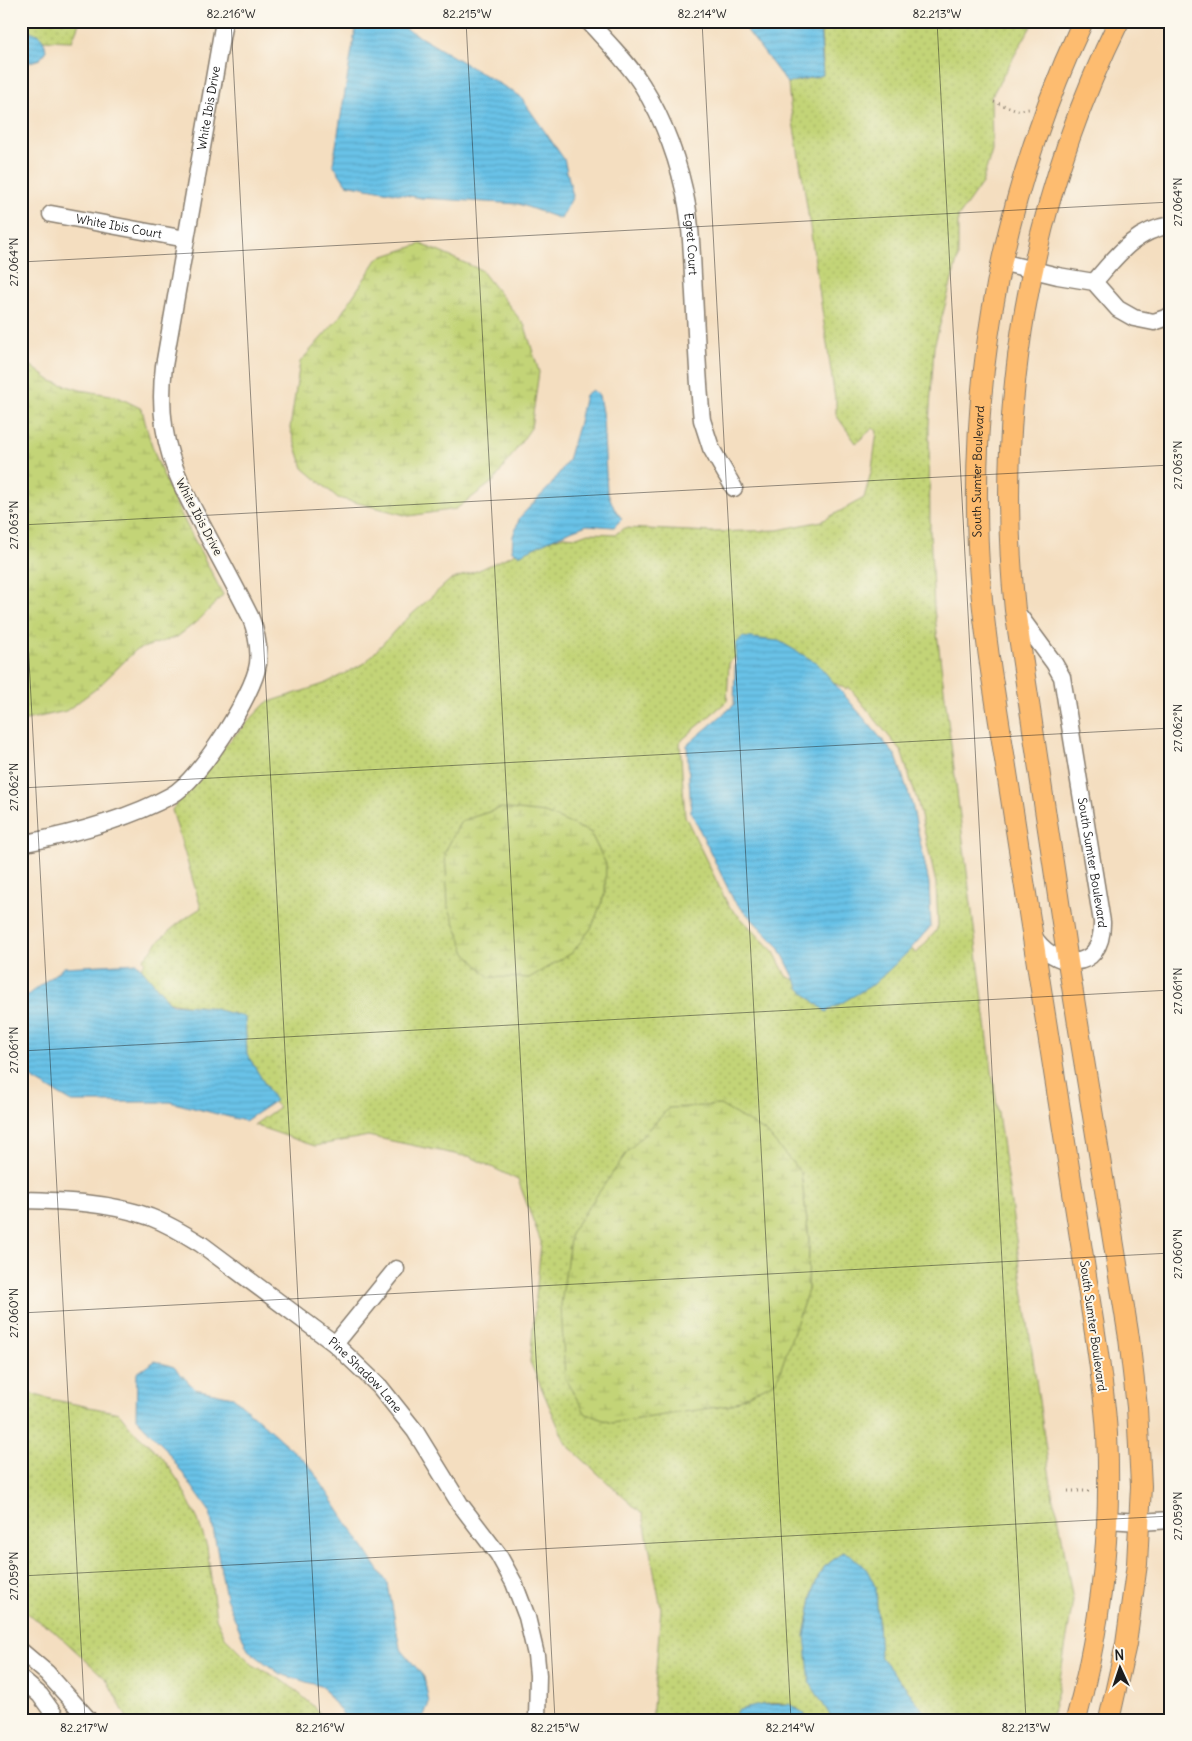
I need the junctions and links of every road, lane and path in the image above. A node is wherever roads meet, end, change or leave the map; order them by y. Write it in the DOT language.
graph roads {
  1 [pos="224,21"];
  2 [pos="588,21"];
  3 [pos="1083,21"];
  4 [pos="1119,21"];
  5 [pos="994,102"];
  6 [pos="1044,115"];
  7 [pos="51,214"];
  8 [pos="1171,224"];
  9 [pos="186,239"];
  10 [pos="1001,262"];
  11 [pos="1033,270"];
  12 [pos="1094,282"];
  13 [pos="1171,316"];
  14 [pos="734,488"];
  15 [pos="1015,610"];
  16 [pos="21,844"];
  17 [pos="1032,934"];
  18 [pos="1068,962"];
  19 [pos="21,1200"];
  20 [pos="396,1269"];
  21 [pos="335,1344"];
  22 [pos="1068,1491"];
  23 [pos="1108,1491"];
  24 [pos="1107,1520"];
  25 [pos="1171,1520"];
  26 [pos="1140,1522"];
  27 [pos="21,1651"];
  28 [pos="21,1679"];
  29 [pos="58,1720"];
  30 [pos="89,1720"];
  31 [pos="537,1720"];
  32 [pos="1076,1720"];
  33 [pos="1109,1720"];
  1 -- 9 [label="street, White Ibis Drive"];
  2 -- 14 [label="street, Egret Court"];
  3 -- 6 [label="main road, South Sumter Boulevard"];
  4 -- 11 [label="main road"];
  5 -- 6 [label="path"];
  6 -- 10 [label="main road, South Sumter Boulevard"];
  7 -- 9 [label="street, White Ibis Court"];
  8 -- 12 [label="street"];
  9 -- 16 [label="street, White Ibis Drive"];
  10 -- 11 [label="street"];
  10 -- 17 [label="main road, South Sumter Boulevard"];
  11 -- 12 [label="street"];
  11 -- 15 [label="main road"];
  12 -- 13 [label="street"];
  15 -- 18 [label="main road"];
  15 -- 18 [label="street, South Sumter Boulevard"];
  17 -- 18 [label="street"];
  17 -- 23 [label="main road, South Sumter Boulevard"];
  18 -- 26 [label="main road"];
  19 -- 21 [label="street, Pine Shadow Lane"];
  20 -- 21 [label="street"];
  21 -- 31 [label="street, Pine Shadow Lane"];
  22 -- 23 [label="path"];
  23 -- 24 [label="main road, South Sumter Boulevard"];
  24 -- 26 [label="street"];
  24 -- 32 [label="main road, South Sumter Boulevard"];
  25 -- 26 [label="street"];
  26 -- 33 [label="main road"];
  27 -- 30 [label="street"];
  28 -- 29 [label="street"];
}
